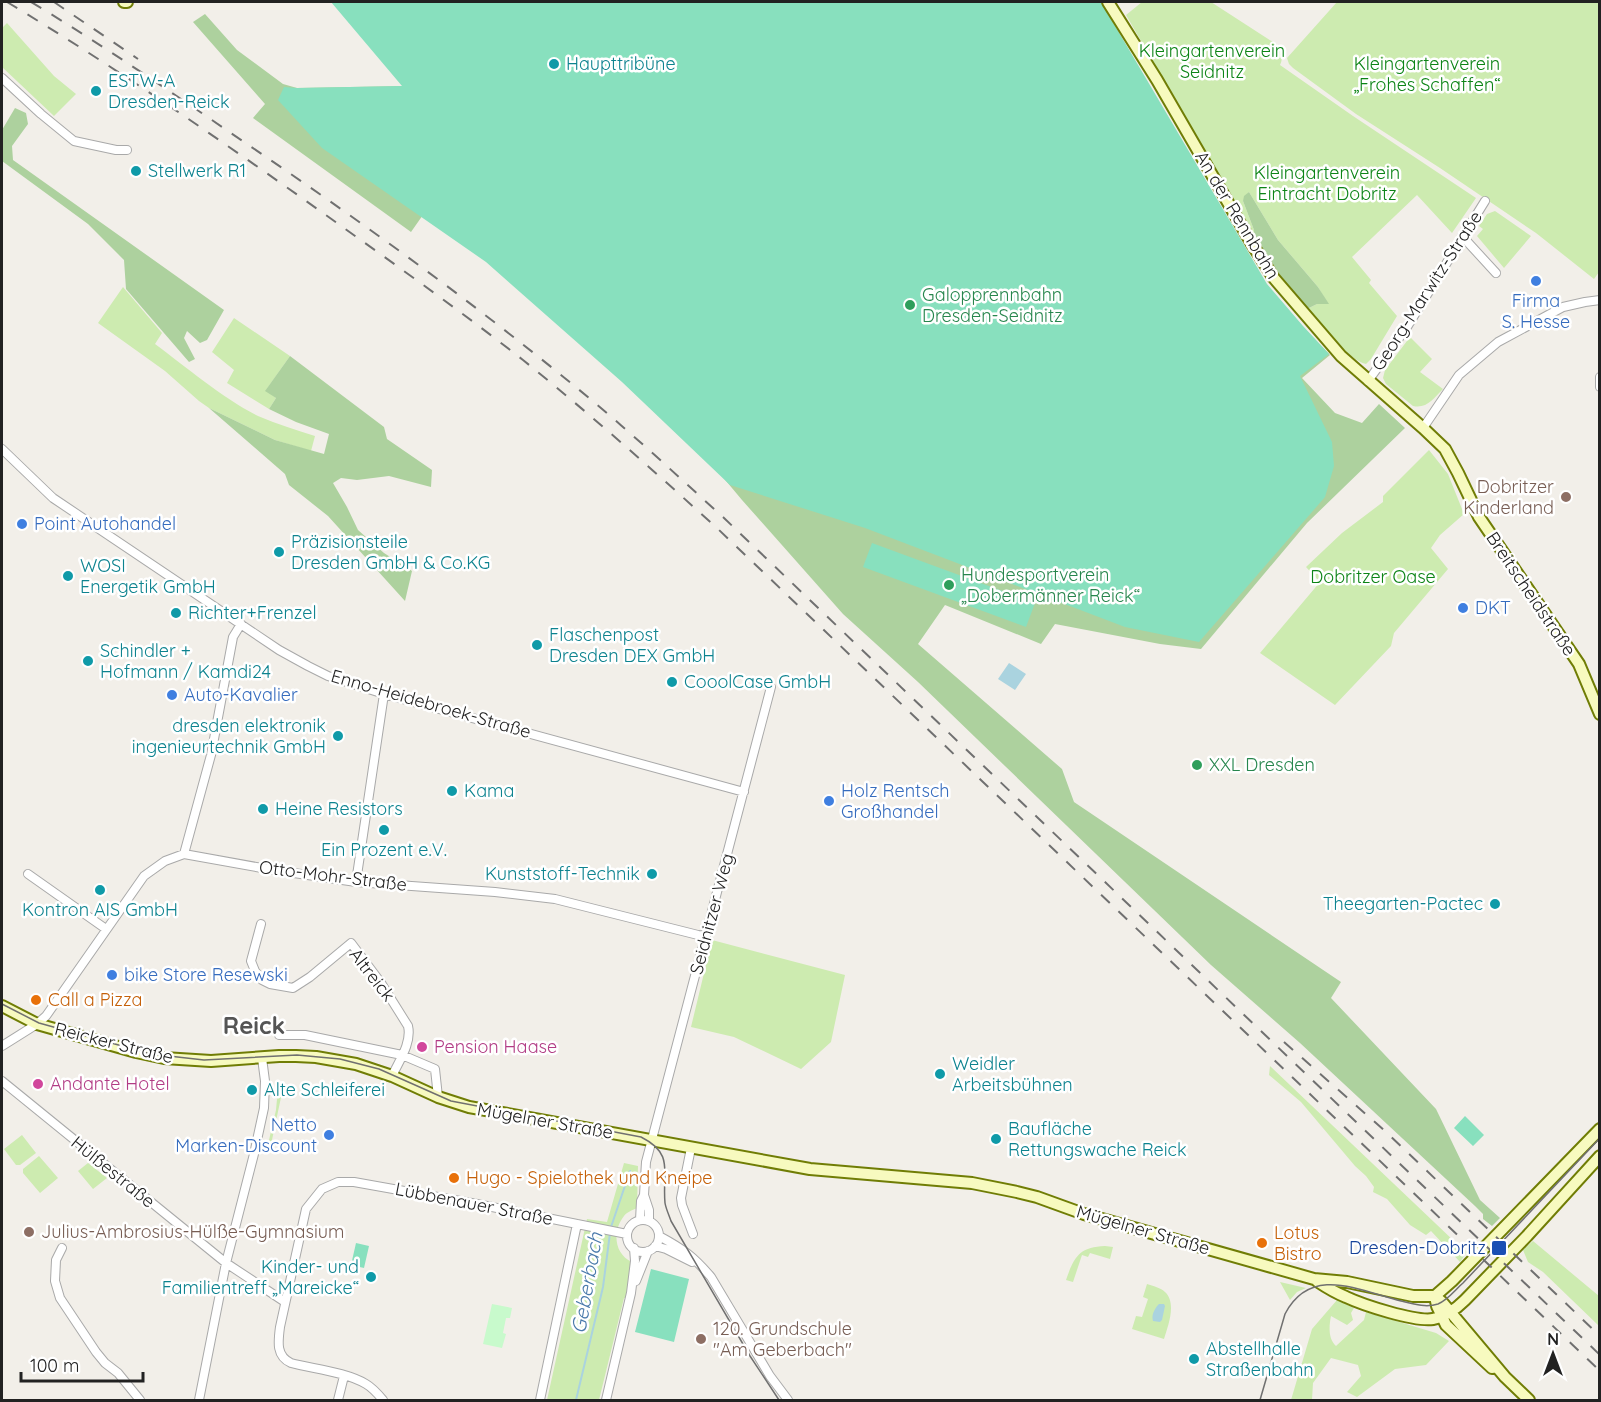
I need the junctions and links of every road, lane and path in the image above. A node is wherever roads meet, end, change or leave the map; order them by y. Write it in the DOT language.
graph roads {
  1 [pos="1108,2"];
  2 [pos="2,78"];
  3 [pos="127,150"];
  4 [pos="1485,201"];
  5 [pos="1462,236"];
  6 [pos="1496,273"];
  7 [pos="1599,300"];
  8 [pos="1599,377"];
  9 [pos="1368,381"];
  10 [pos="1599,387"];
  11 [pos="1423,428"];
  12 [pos="2,449"];
  13 [pos="241,624"];
  14 [pos="771,687"];
  15 [pos="384,694"];
  16 [pos="1599,714"];
  17 [pos="744,792"];
  18 [pos="184,854"];
  19 [pos="28,874"];
  20 [pos="356,882"];
  21 [pos="261,924"];
  22 [pos="106,929"];
  23 [pos="706,936"];
  24 [pos="2,1006"];
  25 [pos="37,1024"];
  26 [pos="279,1035"];
  27 [pos="2,1046"];
  28 [pos="402,1055"];
  29 [pos="262,1058"];
  30 [pos="392,1076"];
  31 [pos="2,1081"];
  32 [pos="438,1098"];
  33 [pos="1599,1129"];
  34 [pos="652,1141"];
  35 [pos="691,1149"];
  36 [pos="1599,1156"];
  37 [pos="644,1195"];
  38 [pos="640,1220"];
  39 [pos="649,1221"];
  40 [pos="577,1224"];
  41 [pos="627,1234"];
  42 [pos="693,1234"];
  43 [pos="659,1236"];
  44 [pos="62,1248"];
  45 [pos="634,1248"];
  46 [pos="652,1248"];
  47 [pos="225,1263"];
  48 [pos="705,1271"];
  49 [pos="1314,1279"];
  50 [pos="631,1293"];
  51 [pos="1435,1296"];
  52 [pos="285,1302"];
  53 [pos="1446,1314"];
  54 [pos="344,1376"];
  55 [pos="140,1401"];
  56 [pos="199,1401"];
  57 [pos="338,1401"];
  58 [pos="383,1401"];
  59 [pos="540,1401"];
  60 [pos="606,1401"];
  61 [pos="788,1401"];
  62 [pos="1529,1401"];
  1 -- 9 [label="street, An der Rennbahn"];
  2 -- 3 [label="street"];
  4 -- 5 [label="street, Georg-Marwitz-Straße"];
  5 -- 6 [label="street"];
  5 -- 9 [label="street, Georg-Marwitz-Straße"];
  7 -- 11 [label="street"];
  8 -- 10 [label="street"];
  9 -- 11 [label="street, An der Rennbahn"];
  11 -- 16 [label="street, Breitscheidstraße"];
  12 -- 13 [label="street, Enno-Heidebroek-Straße"];
  13 -- 15 [label="street, Enno-Heidebroek-Straße"];
  13 -- 18 [label="street"];
  14 -- 17 [label="street, Seidnitzer Weg"];
  15 -- 17 [label="street, Enno-Heidebroek-Straße"];
  15 -- 20 [label="street"];
  17 -- 23 [label="street, Seidnitzer Weg"];
  18 -- 20 [label="street, Otto-Mohr-Straße"];
  18 -- 22 [label="street"];
  19 -- 22 [label="street"];
  20 -- 23 [label="street, Otto-Mohr-Straße"];
  21 -- 28 [label="street, Altreick"];
  22 -- 25 [label="street"];
  23 -- 34 [label="street, Seidnitzer Weg"];
  24 -- 25 [label="street, Reicker Straße"];
  25 -- 27 [label="street"];
  25 -- 29 [label="street, Reicker Straße"];
  26 -- 28 [label="street"];
  28 -- 30 [label="street, Altreick"];
  28 -- 32 [label="street"];
  29 -- 30 [label="street"];
  29 -- 47 [label="street"];
  30 -- 32 [label="street"];
  31 -- 47 [label="street, Hülßestraße"];
  32 -- 34 [label="street, Mügelner Straße"];
  33 -- 51 [label="street"];
  34 -- 35 [label="street, Mügelner Straße"];
  34 -- 37 [label="street, Seidnitzer Weg"];
  35 -- 42 [label="street"];
  35 -- 49 [label="street, Mügelner Straße"];
  36 -- 53 [label="street"];
  37 -- 38 [label="street"];
  37 -- 39 [label="street"];
  38 -- 39 [label="street"];
  38 -- 41 [label="street"];
  39 -- 43 [label="street"];
  40 -- 41 [label="street, Lübbenauer Straße"];
  40 -- 52 [label="street, Lübbenauer Straße"];
  40 -- 59 [label="street"];
  41 -- 45 [label="street"];
  43 -- 46 [label="street"];
  43 -- 48 [label="street"];
  44 -- 55 [label="street"];
  45 -- 46 [label="street"];
  45 -- 50 [label="street"];
  46 -- 48 [label="street"];
  46 -- 50 [label="street"];
  47 -- 52 [label="street, Hülßestraße"];
  47 -- 56 [label="street"];
  48 -- 61 [label="street"];
  49 -- 51 [label="street, Mügelner Straße"];
  49 -- 53 [label="street, Mügelner Straße"];
  50 -- 60 [label="street"];
  51 -- 53 [label="street"];
  52 -- 54 [label="street"];
  53 -- 62 [label="street"];
  54 -- 57 [label="street"];
  54 -- 58 [label="street"];
}
